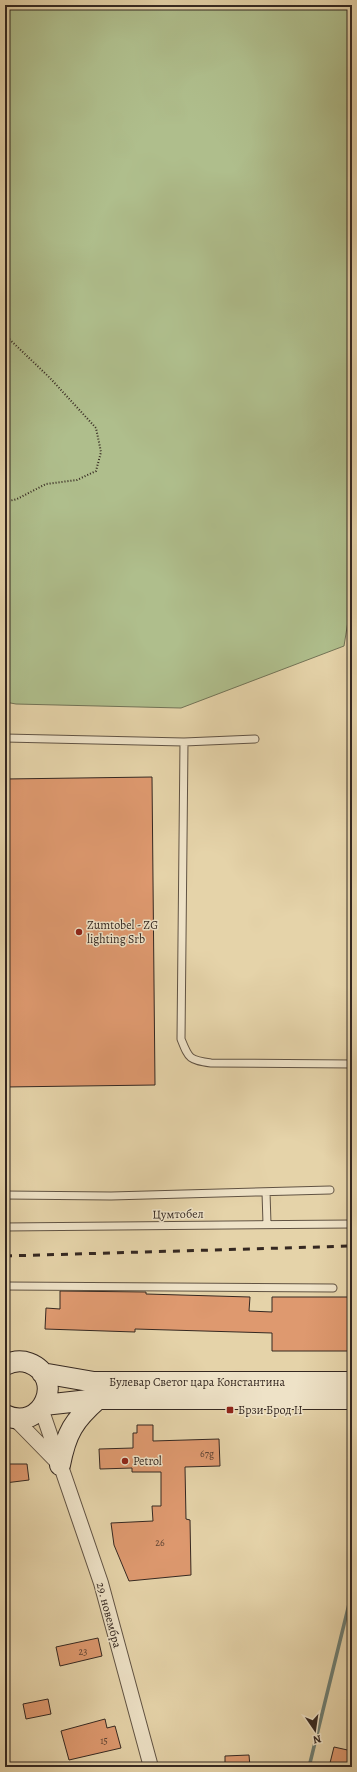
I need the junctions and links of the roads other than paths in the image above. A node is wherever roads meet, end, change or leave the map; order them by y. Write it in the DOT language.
graph roads {
  1 [pos="5,738"];
  2 [pos="255,739"];
  3 [pos="184,742"];
  4 [pos="352,1064"];
  5 [pos="330,1190"];
  6 [pos="266,1192"];
  7 [pos="5,1195"];
  8 [pos="267,1224"];
  9 [pos="352,1224"];
  10 [pos="5,1227"];
  11 [pos="5,1286"];
  12 [pos="333,1288"];
  13 [pos="7,1361"];
  14 [pos="42,1373"];
  15 [pos="352,1382"];
  16 [pos="98,1399"];
  17 [pos="352,1399"];
  18 [pos="43,1406"];
  19 [pos="10,1417"];
  20 [pos="60,1464"];
  21 [pos="151,1767"];
  1 -- 3 [label="lane"];
  2 -- 3 [label="lane"];
  3 -- 4 [label="lane"];
  5 -- 6 [label="lane"];
  6 -- 7 [label="lane"];
  6 -- 8 [label="lane"];
  8 -- 9 [label="lane, Цумтобел"];
  8 -- 10 [label="lane, Цумтобел"];
  11 -- 12 [label="lane"];
  13 -- 14 [label="main road"];
  14 -- 15 [label="main road, Булевар Светог цара Константина"];
  14 -- 18 [label="main road"];
  16 -- 17 [label="main road, Булевар Светог цара Константина"];
  16 -- 18 [label="main road, Булевар Светог цара Константина"];
  16 -- 20 [label="main road"];
  18 -- 19 [label="main road"];
  18 -- 20 [label="street, 29. новембра"];
  19 -- 20 [label="street, 29. новембра"];
  20 -- 21 [label="street, 29. новембра"];
}
